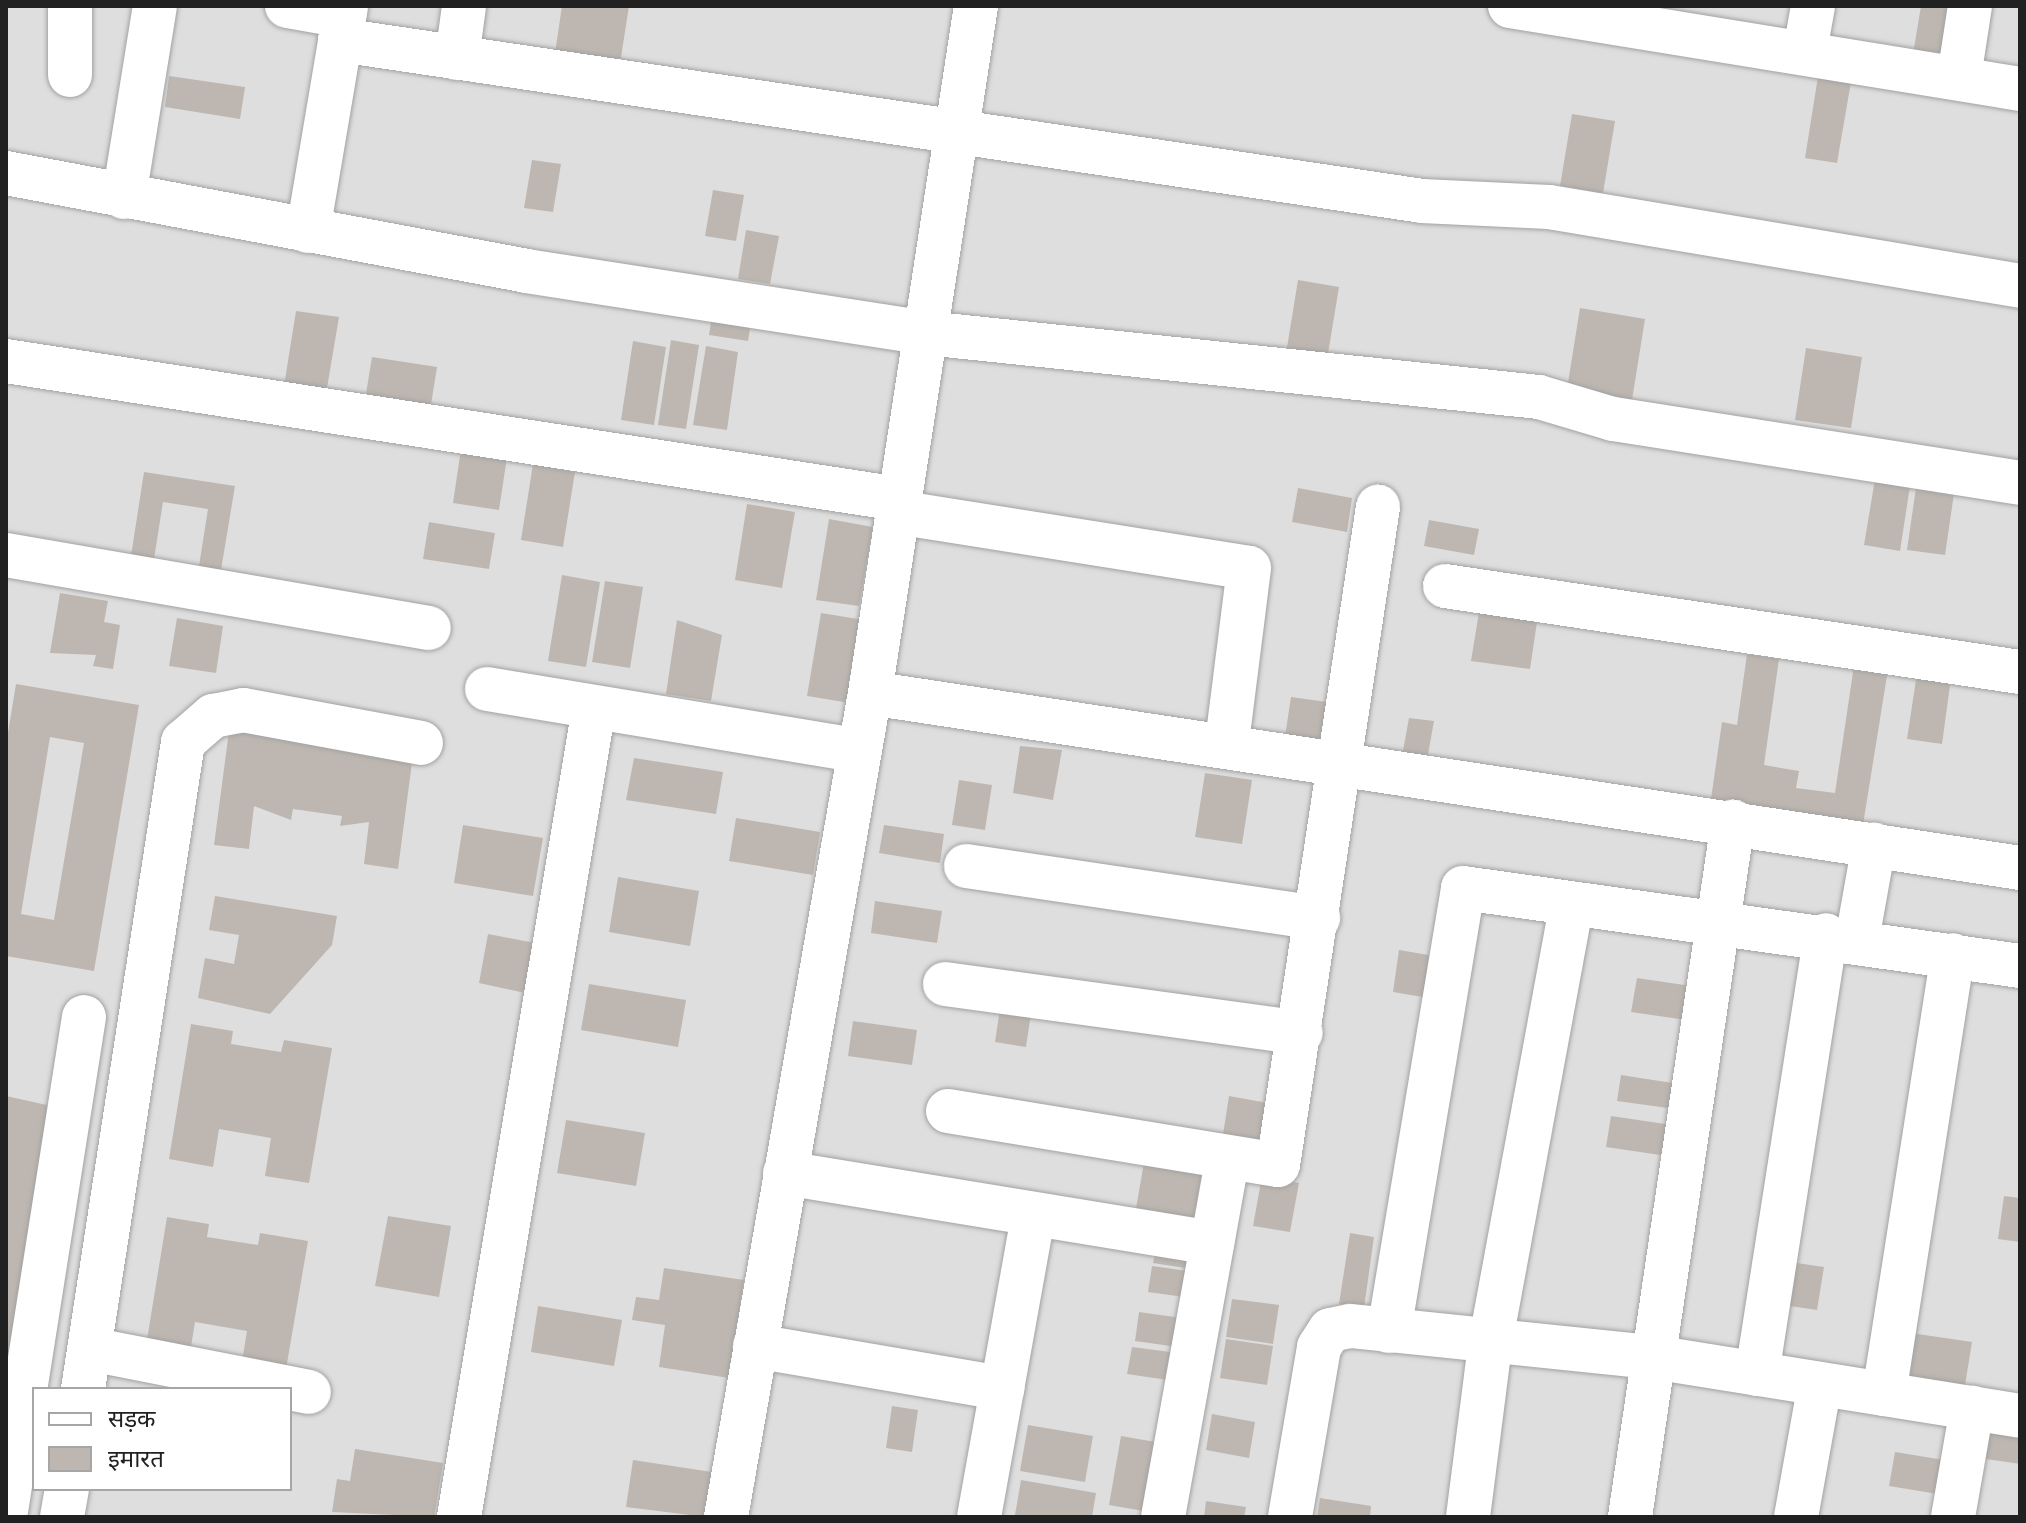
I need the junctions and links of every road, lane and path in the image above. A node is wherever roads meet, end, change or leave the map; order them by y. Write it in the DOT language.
graph roads {
  1 [pos="70,6"];
  2 [pos="155,6"];
  3 [pos="287,6"];
  4 [pos="464,6"];
  5 [pos="976,6"];
  6 [pos="1510,6"];
  7 [pos="1813,6"];
  8 [pos="1970,6"];
  9 [pos="1592,12"];
  10 [pos="1698,19"];
  11 [pos="344,21"];
  12 [pos="1805,51"];
  13 [pos="457,58"];
  14 [pos="70,75"];
  15 [pos="1959,77"];
  16 [pos="2020,89"];
  17 [pos="957,132"];
  18 [pos="6,173"];
  19 [pos="124,197"];
  20 [pos="308,231"];
  21 [pos="2020,286"];
  22 [pos="926,333"];
  23 [pos="6,361"];
  24 [pos="2020,483"];
  25 [pos="897,505"];
  26 [pos="1378,507"];
  27 [pos="6,555"];
  28 [pos="1445,586"];
  29 [pos="429,628"];
  30 [pos="2020,672"];
  31 [pos="487,689"];
  32 [pos="870,693"];
  33 [pos="594,708"];
  34 [pos="421,743"];
  35 [pos="1227,743"];
  36 [pos="856,750"];
  37 [pos="1340,763"];
  38 [pos="1733,822"];
  39 [pos="1874,845"];
  40 [pos="966,866"];
  41 [pos="2020,868"];
  42 [pos="1571,906"];
  43 [pos="1318,918"];
  44 [pos="1717,922"];
  45 [pos="1842,938"];
  46 [pos="1953,955"];
  47 [pos="2020,966"];
  48 [pos="945,984"];
  49 [pos="84,1017"];
  50 [pos="1301,1033"];
  51 [pos="948,1111"];
  52 [pos="1227,1161"];
  53 [pos="785,1173"];
  54 [pos="1033,1216"];
  55 [pos="1212,1243"];
  56 [pos="1389,1331"];
  57 [pos="1490,1345"];
  58 [pos="755,1346"];
  59 [pos="1659,1358"];
  60 [pos="87,1369"];
  61 [pos="1757,1374"];
  62 [pos="1820,1384"];
  63 [pos="261,1387"];
  64 [pos="1002,1388"];
  65 [pos="292,1390"];
  66 [pos="309,1392"];
  67 [pos="1884,1394"];
  68 [pos="1972,1408"];
  69 [pos="2020,1416"];
  70 [pos="67,1491"];
  71 [pos="6,1511"];
  72 [pos="62,1517"];
  73 [pos="459,1517"];
  74 [pos="726,1517"];
  75 [pos="979,1517"];
  76 [pos="1163,1517"];
  77 [pos="1290,1517"];
  78 [pos="1468,1517"];
  79 [pos="1630,1517"];
  80 [pos="1796,1517"];
  81 [pos="1953,1517"];
  1 -- 14 [label="street"];
  2 -- 19 [label="street"];
  3 -- 11 [label="street"];
  4 -- 13 [label="street"];
  5 -- 17 [label="street"];
  6 -- 9 [label="street"];
  7 -- 12 [label="street"];
  8 -- 15 [label="street"];
  9 -- 10 [label="street"];
  10 -- 12 [label="street"];
  11 -- 13 [label="street"];
  11 -- 20 [label="street"];
  12 -- 15 [label="street"];
  13 -- 17 [label="street"];
  15 -- 16 [label="street"];
  17 -- 21 [label="street"];
  17 -- 22 [label="street"];
  18 -- 19 [label="street"];
  19 -- 20 [label="street"];
  20 -- 22 [label="street"];
  22 -- 24 [label="street"];
  22 -- 25 [label="street"];
  23 -- 25 [label="street"];
  25 -- 32 [label="street"];
  25 -- 35 [label="street"];
  26 -- 37 [label="street"];
  27 -- 29 [label="street"];
  28 -- 30 [label="street"];
  31 -- 33 [label="street"];
  32 -- 35 [label="street"];
  32 -- 36 [label="street"];
  33 -- 36 [label="street"];
  33 -- 73 [label="street"];
  34 -- 60 [label="street"];
  35 -- 37 [label="street"];
  36 -- 53 [label="street"];
  37 -- 38 [label="street"];
  37 -- 43 [label="street"];
  38 -- 39 [label="street"];
  38 -- 44 [label="street"];
  39 -- 41 [label="street"];
  39 -- 45 [label="street"];
  40 -- 43 [label="street"];
  42 -- 44 [label="street"];
  42 -- 56 [label="street"];
  42 -- 57 [label="street"];
  43 -- 50 [label="street"];
  44 -- 45 [label="street"];
  44 -- 59 [label="street"];
  45 -- 46 [label="street"];
  45 -- 61 [label="street"];
  46 -- 47 [label="street"];
  46 -- 67 [label="street"];
  48 -- 50 [label="street"];
  49 -- 71 [label="street"];
  50 -- 52 [label="street"];
  51 -- 52 [label="street"];
  52 -- 55 [label="street"];
  53 -- 54 [label="street"];
  53 -- 58 [label="street"];
  54 -- 55 [label="street"];
  54 -- 64 [label="street"];
  55 -- 76 [label="street"];
  56 -- 57 [label="street"];
  56 -- 77 [label="street"];
  57 -- 59 [label="street"];
  57 -- 78 [label="street"];
  58 -- 64 [label="street"];
  58 -- 74 [label="street"];
  59 -- 61 [label="street"];
  59 -- 79 [label="street"];
  60 -- 63 [label="street"];
  61 -- 62 [label="street"];
  62 -- 67 [label="street"];
  62 -- 80 [label="street"];
  64 -- 75 [label="street"];
  65 -- 66 [label="street"];
  67 -- 68 [label="street"];
  68 -- 69 [label="street"];
  68 -- 81 [label="street"];
  70 -- 72 [label="street"];
}
